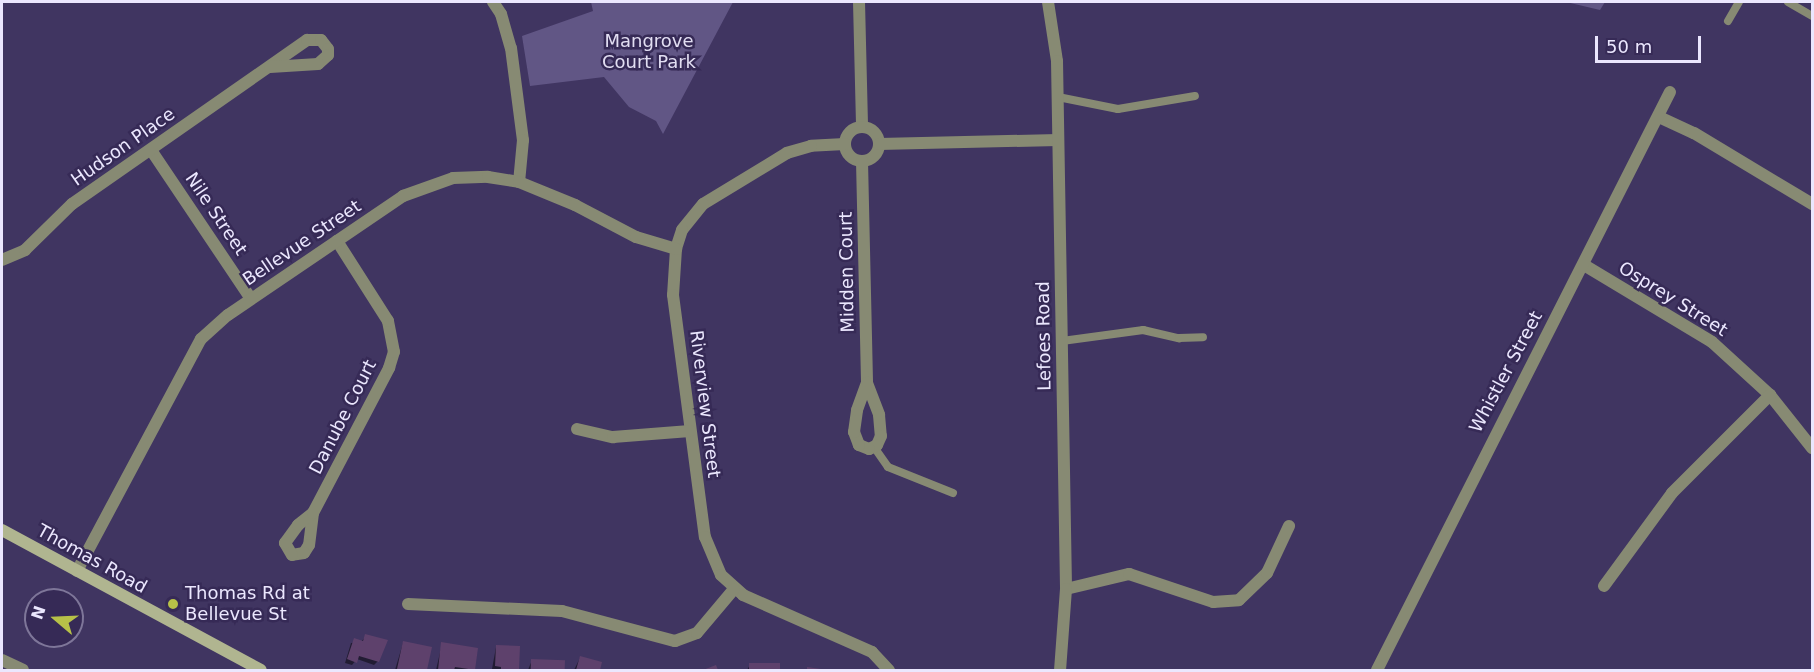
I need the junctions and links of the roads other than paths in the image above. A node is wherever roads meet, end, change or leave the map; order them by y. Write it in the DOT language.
graph roads {
  1 [pos="493,2"];
  2 [pos="859,2"];
  3 [pos="1048,2"];
  4 [pos="1739,2"];
  5 [pos="1788,2"];
  6 [pos="1812,16"];
  7 [pos="1728,21"];
  8 [pos="270,67"];
  9 [pos="1670,92"];
  10 [pos="1195,96"];
  11 [pos="1058,98"];
  12 [pos="1659,117"];
  13 [pos="862,126"];
  14 [pos="1058,140"];
  15 [pos="846,144"];
  16 [pos="879,144"];
  17 [pos="151,150"];
  18 [pos="862,160"];
  19 [pos="519,182"];
  20 [pos="1812,204"];
  21 [pos="337,241"];
  22 [pos="676,249"];
  23 [pos="2,260"];
  24 [pos="1584,265"];
  25 [pos="251,299"];
  26 [pos="1203,337"];
  27 [pos="1062,341"];
  28 [pos="867,383"];
  29 [pos="1770,395"];
  30 [pos="577,429"];
  31 [pos="690,431"];
  32 [pos="874,447"];
  33 [pos="1812,448"];
  34 [pos="954,493"];
  35 [pos="313,513"];
  36 [pos="1289,526"];
  37 [pos="2,530"];
  38 [pos="77,571"];
  39 [pos="1604,586"];
  40 [pos="734,589"];
  41 [pos="1066,589"];
  42 [pos="408,604"];
  43 [pos="2,660"];
  44 [pos="23,670"];
  45 [pos="261,670"];
  46 [pos="889,670"];
  47 [pos="1060,670"];
  48 [pos="1377,670"];
  1 -- 19 [label="street"];
  2 -- 13 [label="street"];
  3 -- 11 [label="street, Lefoes Road"];
  4 -- 7 [label="lane"];
  5 -- 6 [label="lane"];
  8 -- 17 [label="street, Hudson Place"];
  9 -- 12 [label="street, Whistler Street"];
  10 -- 11 [label="lane"];
  11 -- 14 [label="street, Lefoes Road"];
  12 -- 20 [label="street"];
  12 -- 24 [label="street, Whistler Street"];
  13 -- 15 [label="street"];
  13 -- 16 [label="street"];
  14 -- 16 [label="street"];
  14 -- 27 [label="street, Lefoes Road"];
  15 -- 18 [label="street"];
  15 -- 22 [label="street, Riverview Street"];
  16 -- 18 [label="street"];
  17 -- 23 [label="street, Hudson Place"];
  17 -- 25 [label="street, Nile Street"];
  18 -- 28 [label="street, Midden Court"];
  19 -- 21 [label="street, Bellevue Street"];
  19 -- 22 [label="street, Bellevue Street"];
  21 -- 25 [label="street, Bellevue Street"];
  21 -- 35 [label="street, Danube Court"];
  22 -- 31 [label="street, Riverview Street"];
  24 -- 29 [label="street, Osprey Street"];
  24 -- 48 [label="street, Whistler Street"];
  25 -- 38 [label="street, Bellevue Street"];
  26 -- 27 [label="lane"];
  27 -- 41 [label="street, Lefoes Road"];
  28 -- 32 [label="street, Midden Court"];
  28 -- 32 [label="street, Midden Court"];
  29 -- 33 [label="street, Osprey Street"];
  29 -- 39 [label="street"];
  30 -- 31 [label="street"];
  31 -- 40 [label="street, Riverview Street"];
  32 -- 34 [label="lane, Midden Court"];
  36 -- 41 [label="street"];
  37 -- 38 [label="main road, Thomas Road"];
  38 -- 45 [label="main road, Thomas Road"];
  40 -- 42 [label="street"];
  40 -- 46 [label="street, Riverview Street"];
  41 -- 47 [label="street, Lefoes Road"];
  43 -- 44 [label="street"];
}
